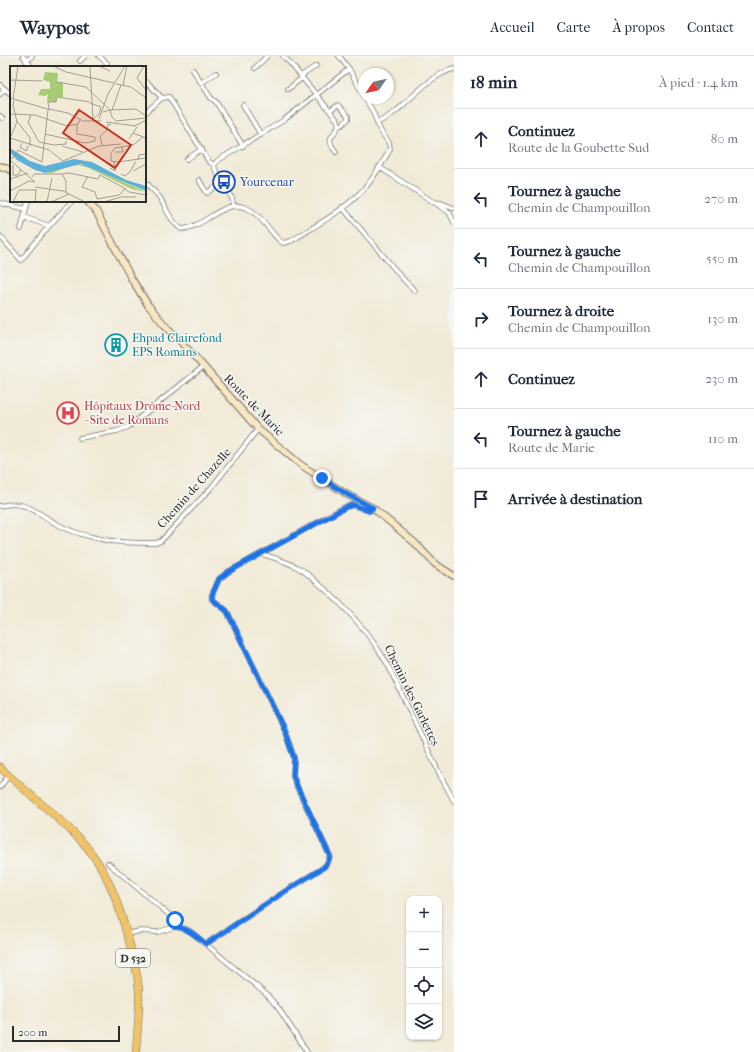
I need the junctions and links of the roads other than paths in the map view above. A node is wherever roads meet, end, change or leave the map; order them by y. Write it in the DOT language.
graph roads {
  1 [pos="23,56"];
  2 [pos="32,56"];
  3 [pos="85,56"];
  4 [pos="99,56"];
  5 [pos="267,56"];
  6 [pos="283,56"];
  7 [pos="339,56"];
  8 [pos="26,61"];
  9 [pos="80,61"];
  10 [pos="107,63"];
  11 [pos="31,66"];
  12 [pos="316,66"];
  13 [pos="255,68"];
  14 [pos="349,69"];
  15 [pos="454,69"];
  16 [pos="193,70"];
  17 [pos="216,73"];
  18 [pos="302,77"];
  19 [pos="146,82"];
  20 [pos="201,83"];
  21 [pos="0,85"];
  22 [pos="358,85"];
  23 [pos="288,88"];
  24 [pos="5,89"];
  25 [pos="10,93"];
  26 [pos="0,94"];
  27 [pos="316,95"];
  28 [pos="162,98"];
  29 [pos="369,104"];
  30 [pos="243,105"];
  31 [pos="330,111"];
  32 [pos="146,112"];
  33 [pos="378,122"];
  34 [pos="339,125"];
  35 [pos="262,135"];
  36 [pos="243,146"];
  37 [pos="202,149"];
  38 [pos="336,152"];
  39 [pos="187,159"];
  40 [pos="214,165"];
  41 [pos="0,166"];
  42 [pos="380,167"];
  43 [pos="10,168"];
  44 [pos="199,180"];
  45 [pos="146,182"];
  46 [pos="224,182"];
  47 [pos="28,202"];
  48 [pos="71,202"];
  49 [pos="88,202"];
  50 [pos="432,202"];
  51 [pos="0,203"];
  52 [pos="233,205"];
  53 [pos="342,208"];
  54 [pos="454,208"];
  55 [pos="26,209"];
  56 [pos="24,217"];
  57 [pos="454,222"];
  58 [pos="49,226"];
  59 [pos="21,229"];
  60 [pos="0,236"];
  61 [pos="415,291"];
  62 [pos="203,366"];
  63 [pos="258,429"];
  64 [pos="80,438"];
  65 [pos="0,506"];
  66 [pos="373,508"];
  67 [pos="262,554"];
  68 [pos="454,576"];
  69 [pos="0,767"];
  70 [pos="9,775"];
  71 [pos="2,781"];
  72 [pos="0,787"];
  73 [pos="454,801"];
  74 [pos="108,863"];
  75 [pos="174,927"];
  76 [pos="127,934"];
  77 [pos="206,944"];
  78 [pos="136,1052"];
  79 [pos="307,1052"];
  1 -- 8 [label="street"];
  2 -- 8 [label="street"];
  3 -- 9 [label="street"];
  4 -- 10 [label="street"];
  5 -- 13 [label="street"];
  6 -- 18 [label="street"];
  7 -- 14 [label="street"];
  8 -- 11 [label="street"];
  12 -- 18 [label="street"];
  14 -- 22 [label="street"];
  14 -- 27 [label="street"];
  15 -- 33 [label="street"];
  16 -- 20 [label="street"];
  17 -- 20 [label="street"];
  18 -- 23 [label="street"];
  18 -- 27 [label="street"];
  19 -- 28 [label="street"];
  20 -- 36 [label="street"];
  21 -- 24 [label="street"];
  24 -- 25 [label="street"];
  24 -- 26 [label="street"];
  27 -- 31 [label="street"];
  27 -- 35 [label="street"];
  28 -- 32 [label="street"];
  28 -- 37 [label="street"];
  29 -- 33 [label="street"];
  30 -- 35 [label="street"];
  31 -- 34 [label="street"];
  31 -- 34 [label="street"];
  33 -- 42 [label="street"];
  34 -- 38 [label="street"];
  35 -- 36 [label="street"];
  36 -- 40 [label="street"];
  37 -- 39 [label="street"];
  37 -- 40 [label="street"];
  40 -- 46 [label="street"];
  41 -- 43 [label="street"];
  42 -- 50 [label="street"];
  42 -- 53 [label="street"];
  44 -- 46 [label="street"];
  45 -- 52 [label="street"];
  46 -- 52 [label="street"];
  47 -- 55 [label="street"];
  48 -- 58 [label="street"];
  49 -- 62 [label="street, Route de Marie"];
  50 -- 54 [label="street"];
  50 -- 57 [label="street"];
  51 -- 55 [label="street"];
  52 -- 53 [label="street"];
  53 -- 61 [label="street"];
  55 -- 56 [label="street"];
  56 -- 58 [label="street"];
  56 -- 59 [label="street"];
  58 -- 60 [label="street"];
  62 -- 63 [label="street, Route de Marie"];
  62 -- 64 [label="street"];
  63 -- 65 [label="street, Chemin de Chazelle"];
  63 -- 66 [label="street, Route de Marie"];
  66 -- 67 [label="street"];
  66 -- 68 [label="street, Route de Marie"];
  67 -- 73 [label="street, Chemin des Garlettes"];
  67 -- 77 [label="street"];
  69 -- 70 [label="main road, D 532"];
  70 -- 71 [label="street"];
  70 -- 76 [label="main road, D 532"];
  71 -- 72 [label="street"];
  74 -- 75 [label="street"];
  75 -- 76 [label="street"];
  75 -- 77 [label="street"];
  76 -- 78 [label="main road, D 532"];
  77 -- 79 [label="street"];
}
